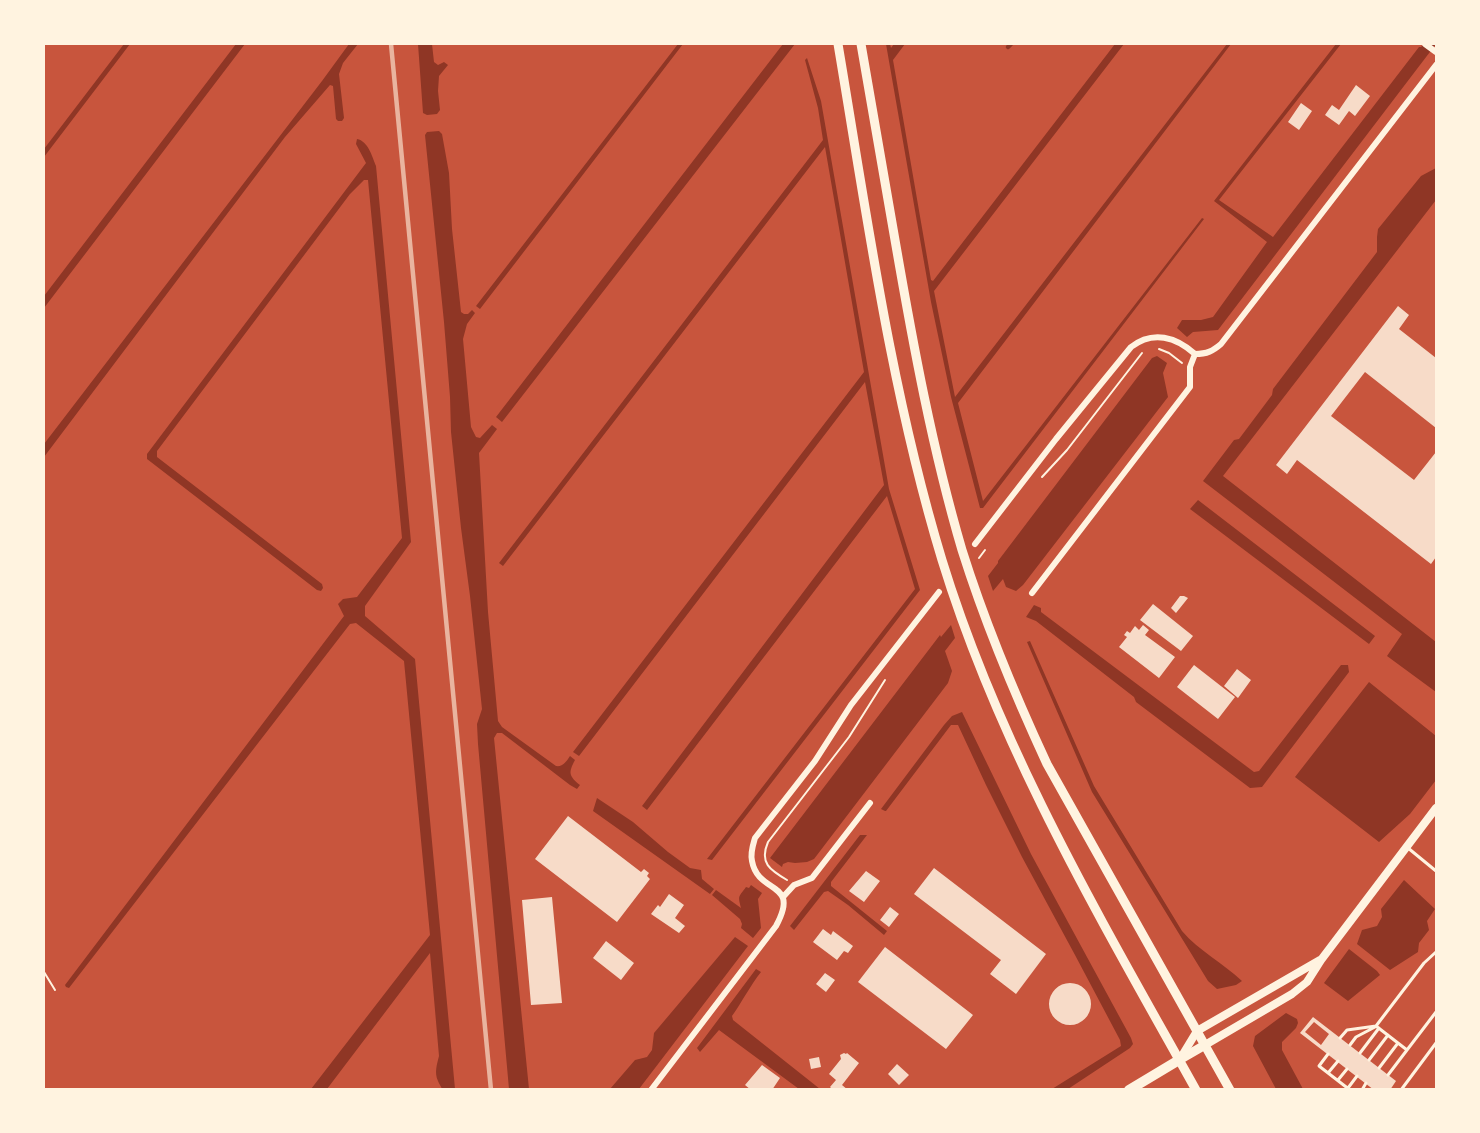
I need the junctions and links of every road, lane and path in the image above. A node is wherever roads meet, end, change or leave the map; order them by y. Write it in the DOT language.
graph roads {
  1 [pos="838,44"];
  2 [pos="861,44"];
  3 [pos="1425,44"];
  4 [pos="1434,50"];
  5 [pos="1437,65"];
  6 [pos="1157,349"];
  7 [pos="1147,351"];
  8 [pos="1196,354"];
  9 [pos="1190,367"];
  10 [pos="1042,476"];
  11 [pos="975,544"];
  12 [pos="939,592"];
  13 [pos="1032,593"];
  14 [pos="890,673"];
  15 [pos="870,803"];
  16 [pos="1437,808"];
  17 [pos="1407,847"];
  18 [pos="1437,872"];
  19 [pos="794,885"];
  20 [pos="783,897"];
  21 [pos="1437,952"];
  22 [pos="1321,960"];
  23 [pos="44,972"];
  24 [pos="55,990"];
  25 [pos="1437,1012"];
  26 [pos="1377,1027"];
  27 [pos="1197,1031"];
  28 [pos="1388,1035"];
  29 [pos="1340,1038"];
  30 [pos="1398,1042"];
  31 [pos="1437,1043"];
  32 [pos="1204,1045"];
  33 [pos="1350,1045"];
  34 [pos="1407,1050"];
  35 [pos="1360,1053"];
  36 [pos="1328,1054"];
  37 [pos="1179,1060"];
  38 [pos="1369,1060"];
  39 [pos="1338,1061"];
  40 [pos="1378,1068"];
  41 [pos="1347,1069"];
  42 [pos="1328,1073"];
  43 [pos="1388,1075"];
  44 [pos="1357,1076"];
  45 [pos="1338,1080"];
  46 [pos="1366,1083"];
  47 [pos="651,1089"];
  48 [pos="1129,1089"];
  49 [pos="1196,1089"];
  50 [pos="1230,1089"];
  51 [pos="1349,1089"];
  52 [pos="1362,1089"];
  53 [pos="1401,1089"];
  1 -- 37 [label="main road"];
  2 -- 27 [label="main road"];
  3 -- 4 [label="street"];
  5 -- 8 [label="street"];
  6 -- 9 [label="path"];
  7 -- 10 [label="path"];
  8 -- 9 [label="street"];
  8 -- 11 [label="street"];
  9 -- 13 [label="street"];
  12 -- 20 [label="street"];
  14 -- 19 [label="path"];
  15 -- 19 [label="street"];
  16 -- 17 [label="street"];
  17 -- 18 [label="lane"];
  17 -- 22 [label="street"];
  19 -- 20 [label="street"];
  20 -- 47 [label="street"];
  21 -- 26 [label="lane"];
  22 -- 27 [label="street"];
  22 -- 32 [label="street"];
  23 -- 24 [label="path"];
  25 -- 34 [label="lane"];
  26 -- 28 [label="lane"];
  26 -- 29 [label="lane"];
  26 -- 33 [label="lane"];
  26 -- 35 [label="lane"];
  27 -- 32 [label="main road"];
  27 -- 37 [label="street"];
  28 -- 30 [label="lane"];
  28 -- 38 [label="lane"];
  30 -- 34 [label="lane"];
  30 -- 40 [label="lane"];
  31 -- 53 [label="lane"];
  32 -- 37 [label="main road"];
  32 -- 50 [label="main road"];
  34 -- 43 [label="lane"];
  36 -- 42 [label="lane"];
  37 -- 48 [label="highway"];
  37 -- 49 [label="main road"];
  39 -- 42 [label="lane"];
  41 -- 45 [label="lane"];
  42 -- 45 [label="lane"];
  44 -- 51 [label="lane"];
  45 -- 51 [label="lane"];
  46 -- 52 [label="lane"];
}
